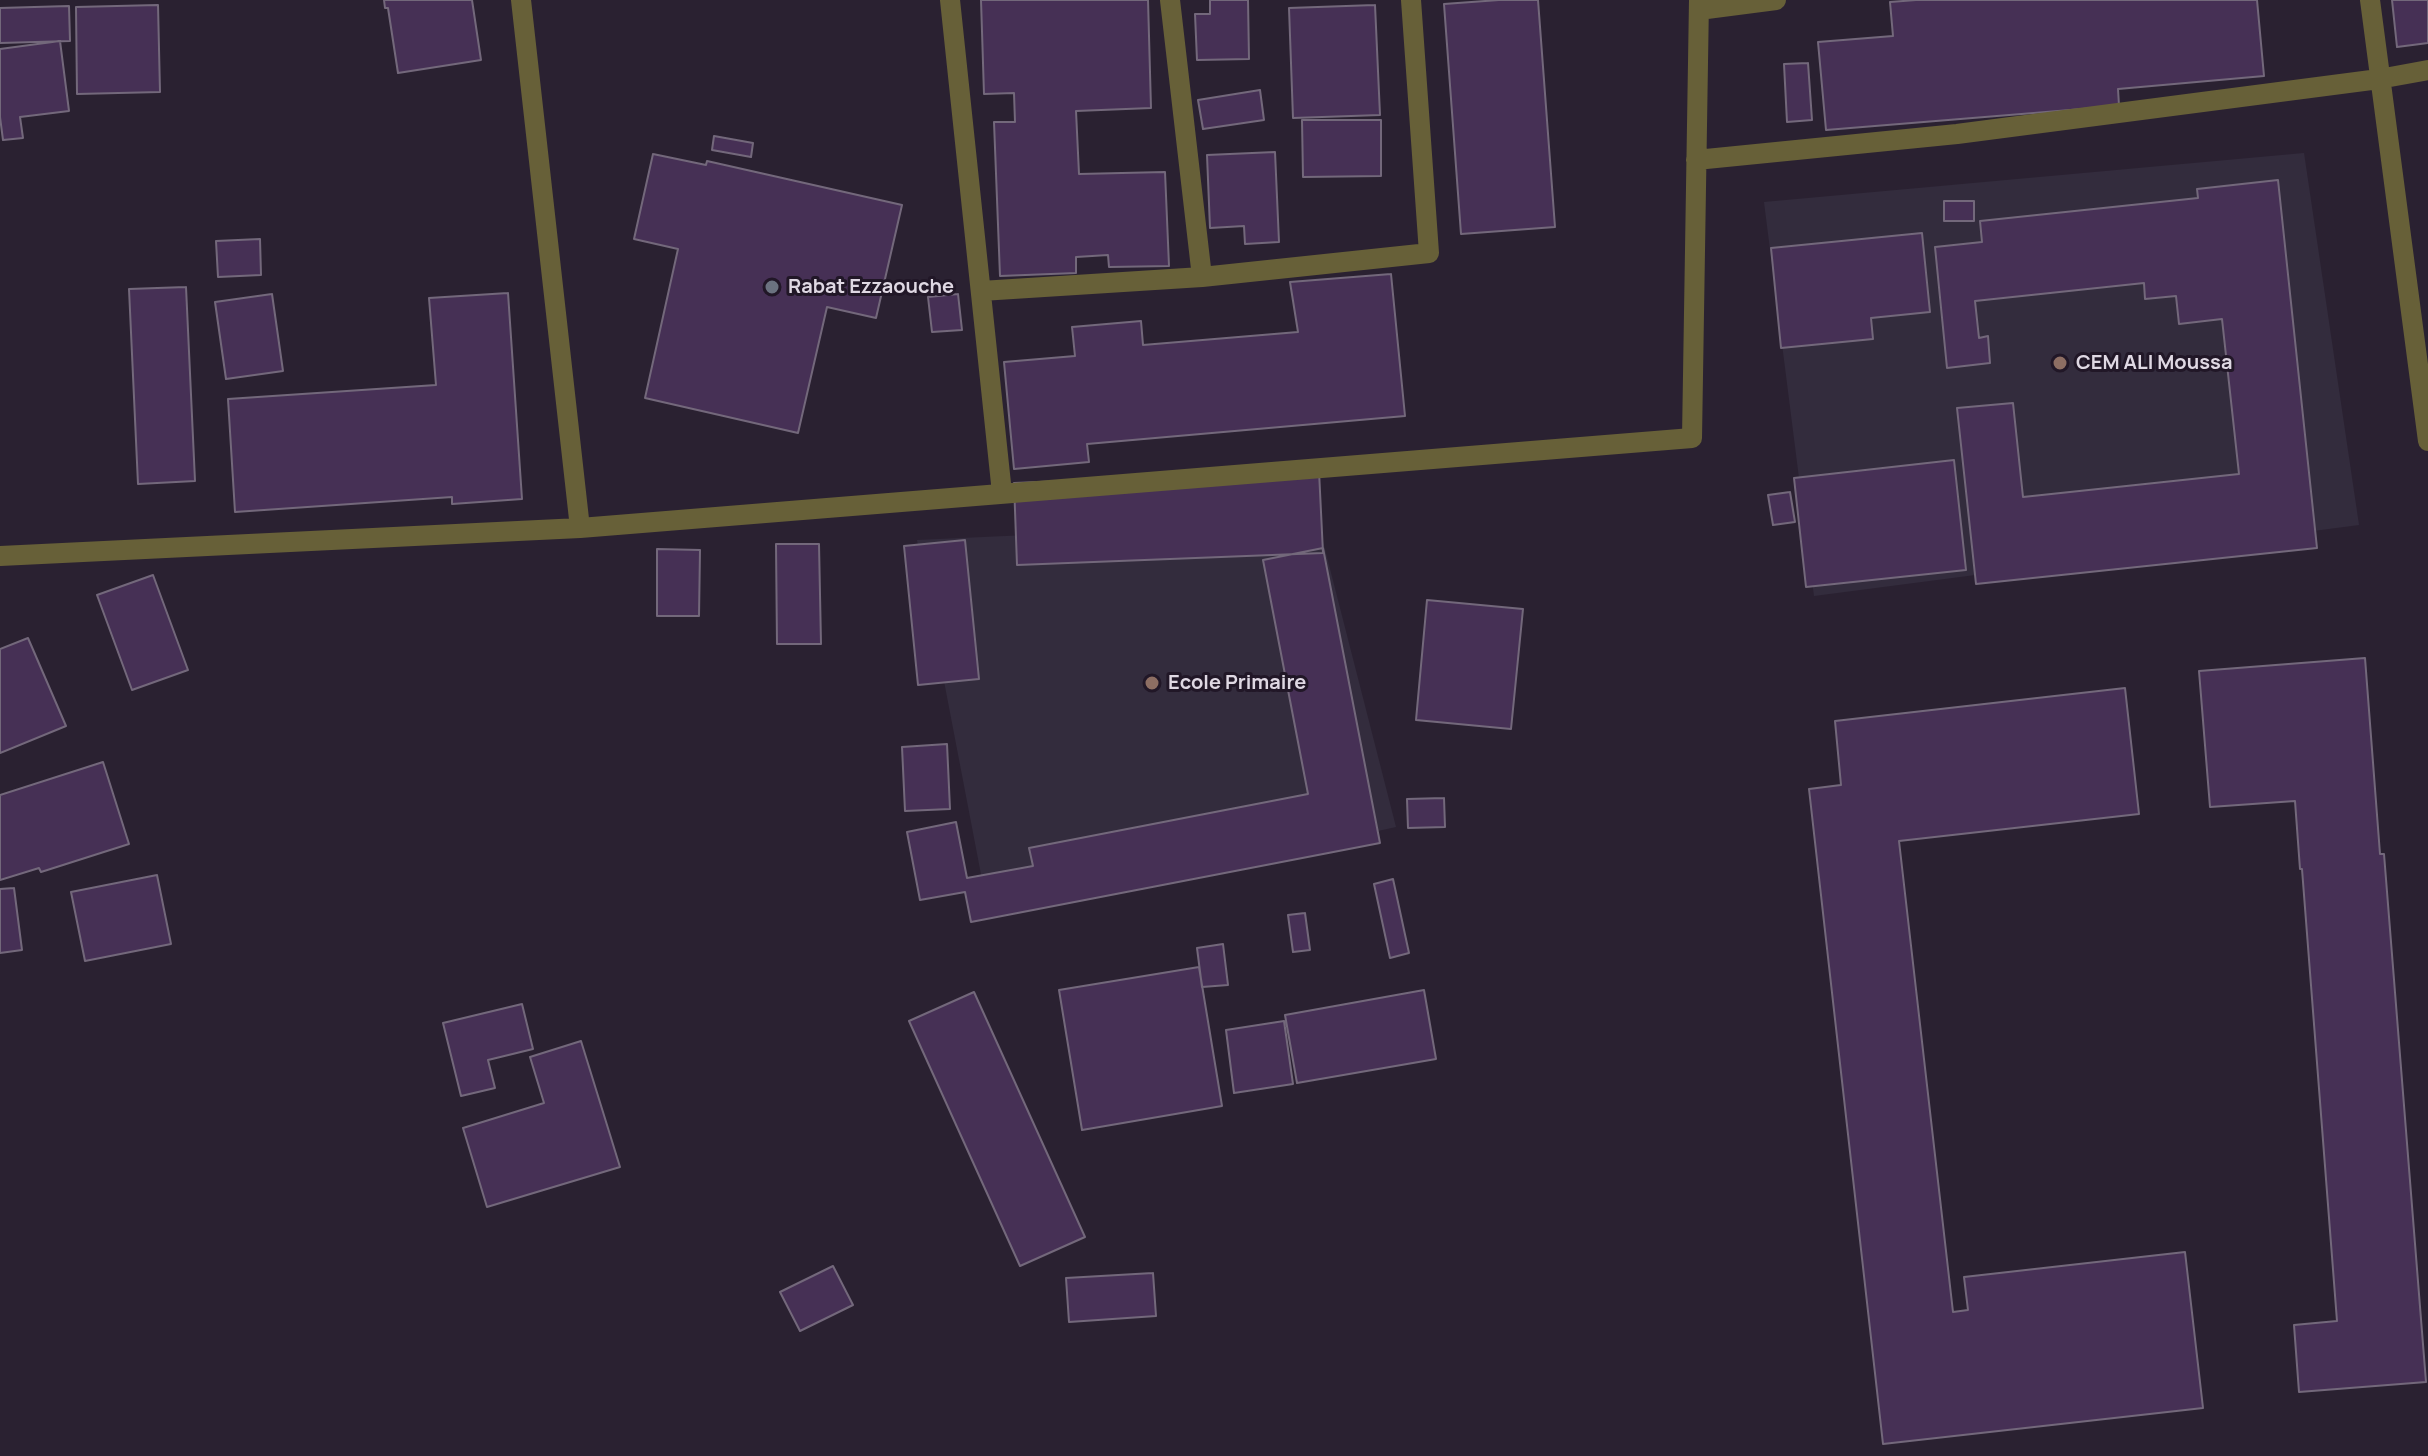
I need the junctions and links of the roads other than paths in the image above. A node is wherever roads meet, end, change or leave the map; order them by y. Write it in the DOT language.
graph roads {
  1 [pos="521,0"];
  2 [pos="950,0"];
  3 [pos="1170,0"];
  4 [pos="1411,0"];
  5 [pos="1776,0"];
  6 [pos="2370,0"];
  7 [pos="1699,5"];
  8 [pos="2428,70"];
  9 [pos="2379,79"];
  10 [pos="1696,160"];
  11 [pos="1202,277"];
  12 [pos="981,291"];
  13 [pos="2428,441"];
  14 [pos="1002,493"];
  15 [pos="580,528"];
  16 [pos="0,556"];
  1 -- 15 [label="street"];
  2 -- 12 [label="street"];
  3 -- 11 [label="street"];
  4 -- 11 [label="street"];
  5 -- 7 [label="street"];
  6 -- 9 [label="street"];
  7 -- 10 [label="street"];
  8 -- 9 [label="street"];
  9 -- 10 [label="street"];
  9 -- 13 [label="street"];
  10 -- 14 [label="street"];
  11 -- 12 [label="street"];
  12 -- 14 [label="street"];
  14 -- 15 [label="street"];
  15 -- 16 [label="street"];
}
